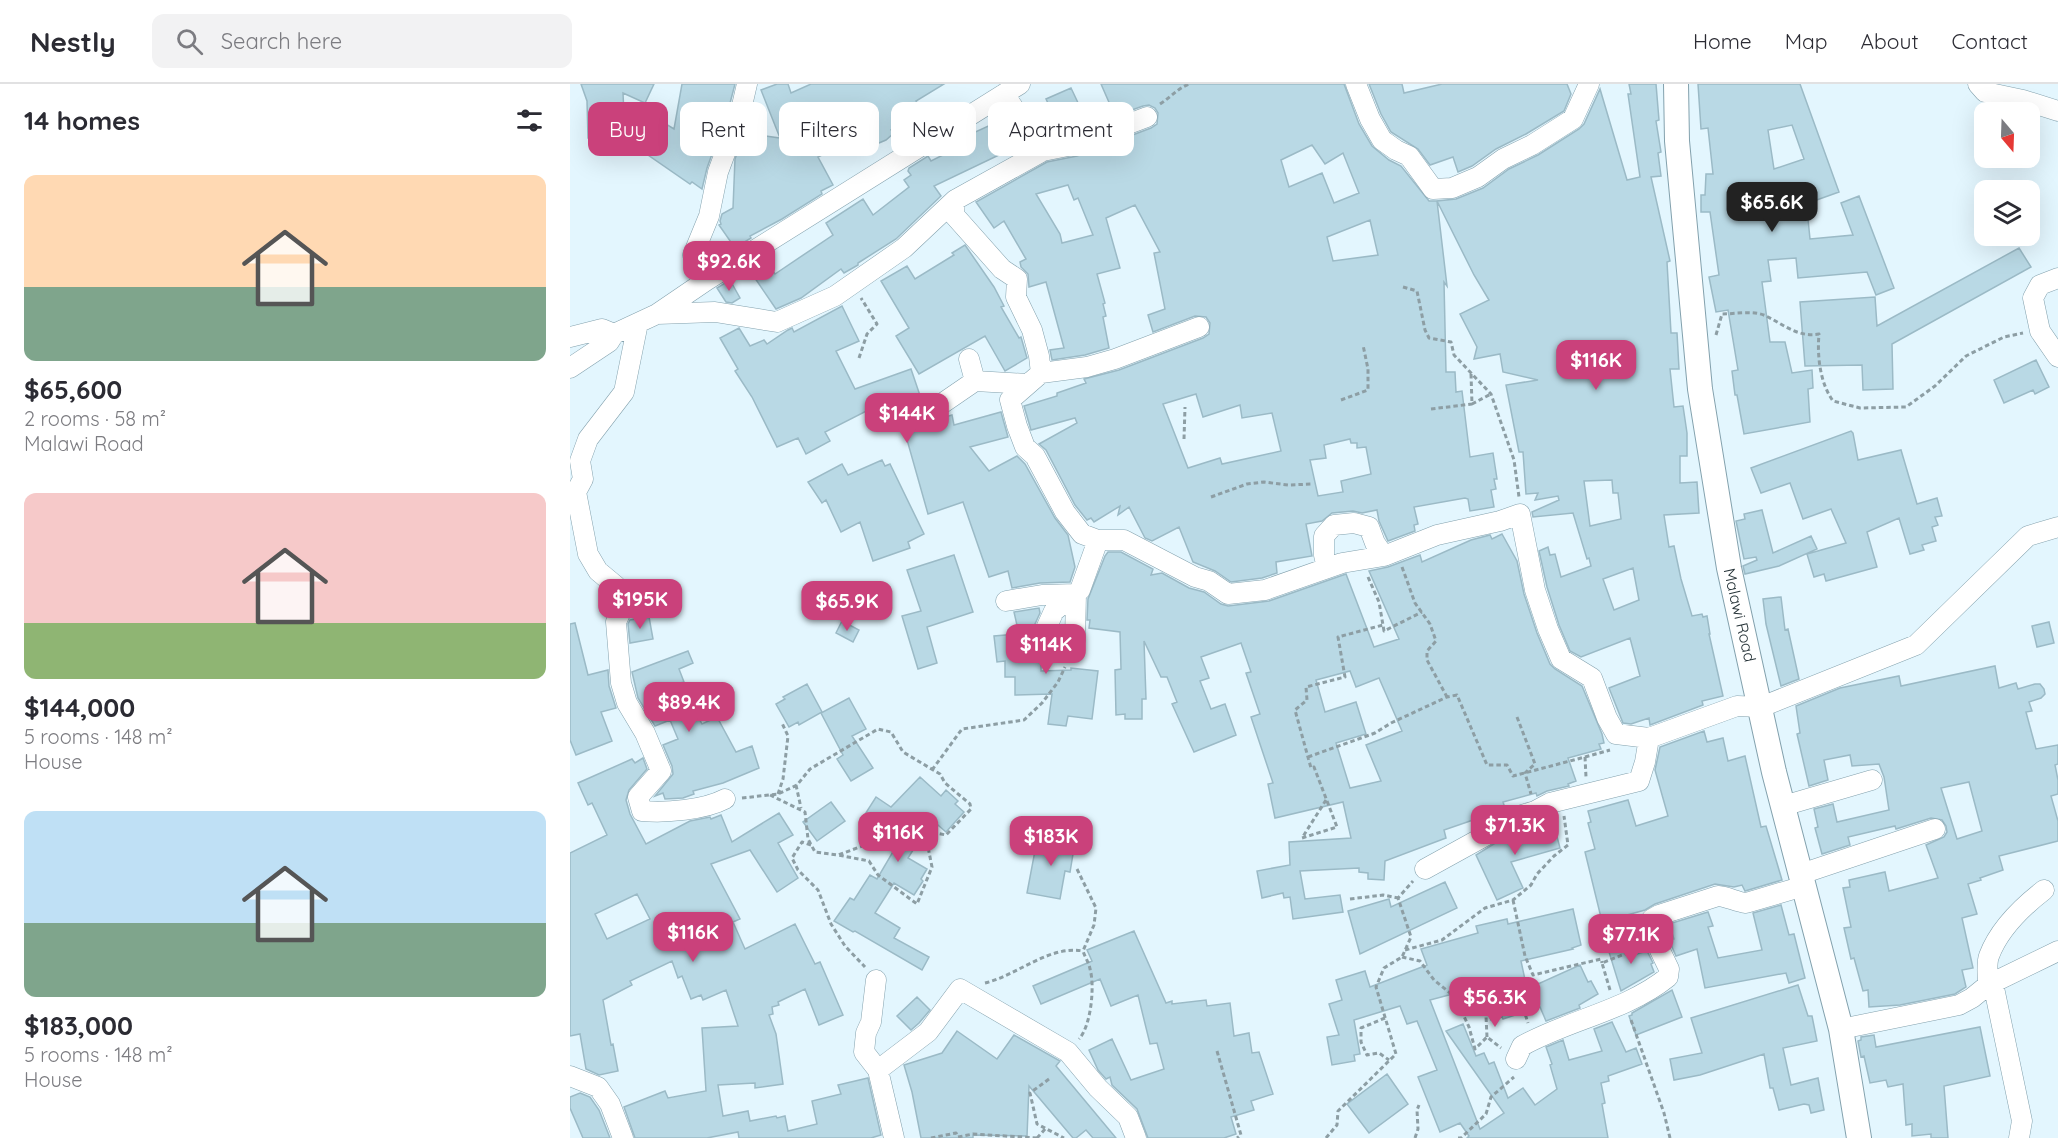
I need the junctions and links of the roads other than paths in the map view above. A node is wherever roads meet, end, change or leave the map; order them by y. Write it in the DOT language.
graph roads {
  1 [pos="747,84"];
  2 [pos="1356,84"];
  3 [pos="1588,84"];
  4 [pos="1676,84"];
  5 [pos="1978,84"];
  6 [pos="1012,89"];
  7 [pos="2058,111"];
  8 [pos="1147,117"];
  9 [pos="1134,122"];
  10 [pos="1034,156"];
  11 [pos="955,200"];
  12 [pos="2058,278"];
  13 [pos="707,280"];
  14 [pos="657,314"];
  15 [pos="638,323"];
  16 [pos="1199,327"];
  17 [pos="614,334"];
  18 [pos="570,337"];
  19 [pos="2058,357"];
  20 [pos="969,359"];
  21 [pos="570,368"];
  22 [pos="1035,379"];
  23 [pos="975,381"];
  24 [pos="940,405"];
  25 [pos="573,483"];
  26 [pos="2058,527"];
  27 [pos="1098,540"];
  28 [pos="1390,554"];
  29 [pos="1327,568"];
  30 [pos="1076,594"];
  31 [pos="1006,601"];
  32 [pos="1033,643"];
  33 [pos="1072,652"];
  34 [pos="1761,707"];
  35 [pos="1649,738"];
  36 [pos="1872,780"];
  37 [pos="725,799"];
  38 [pos="1783,806"];
  39 [pos="1935,829"];
  40 [pos="1425,869"];
  41 [pos="1802,880"];
  42 [pos="2044,890"];
  43 [pos="2058,951"];
  44 [pos="876,980"];
  45 [pos="1991,984"];
  46 [pos="1841,1029"];
  47 [pos="1521,1051"];
  48 [pos="878,1070"];
  49 [pos="570,1076"];
  50 [pos="623,1138"];
  51 [pos="894,1138"];
  52 [pos="1136,1138"];
  53 [pos="1859,1138"];
  54 [pos="2019,1138"];
  1 -- 13 [label="street"];
  2 -- 3 [label="street"];
  4 -- 34 [label="main road, Malawi Road"];
  5 -- 7 [label="street"];
  6 -- 13 [label="street"];
  8 -- 9 [label="street"];
  10 -- 11 [label="street"];
  11 -- 14 [label="street"];
  11 -- 22 [label="street"];
  12 -- 19 [label="street"];
  13 -- 14 [label="street"];
  14 -- 15 [label="street"];
  15 -- 17 [label="street"];
  15 -- 25 [label="street"];
  16 -- 22 [label="street"];
  17 -- 18 [label="street"];
  17 -- 21 [label="street"];
  20 -- 23 [label="street"];
  22 -- 23 [label="street"];
  22 -- 27 [label="street"];
  23 -- 24 [label="street"];
  25 -- 37 [label="street"];
  26 -- 34 [label="street"];
  27 -- 29 [label="street"];
  27 -- 30 [label="street"];
  28 -- 29 [label="street"];
  28 -- 29 [label="street"];
  28 -- 35 [label="street"];
  30 -- 31 [label="street"];
  30 -- 32 [label="street"];
  30 -- 33 [label="street"];
  34 -- 35 [label="street"];
  34 -- 38 [label="main road, Malawi Road"];
  35 -- 40 [label="street"];
  36 -- 38 [label="street"];
  38 -- 41 [label="main road, Malawi Road"];
  39 -- 41 [label="street"];
  41 -- 46 [label="main road, Malawi Road"];
  41 -- 47 [label="street"];
  42 -- 45 [label="street"];
  43 -- 45 [label="street"];
  44 -- 48 [label="street"];
  45 -- 46 [label="street"];
  45 -- 54 [label="street"];
  46 -- 53 [label="main road, Malawi Road"];
  48 -- 51 [label="street"];
  48 -- 52 [label="street"];
  49 -- 50 [label="street"];
}
